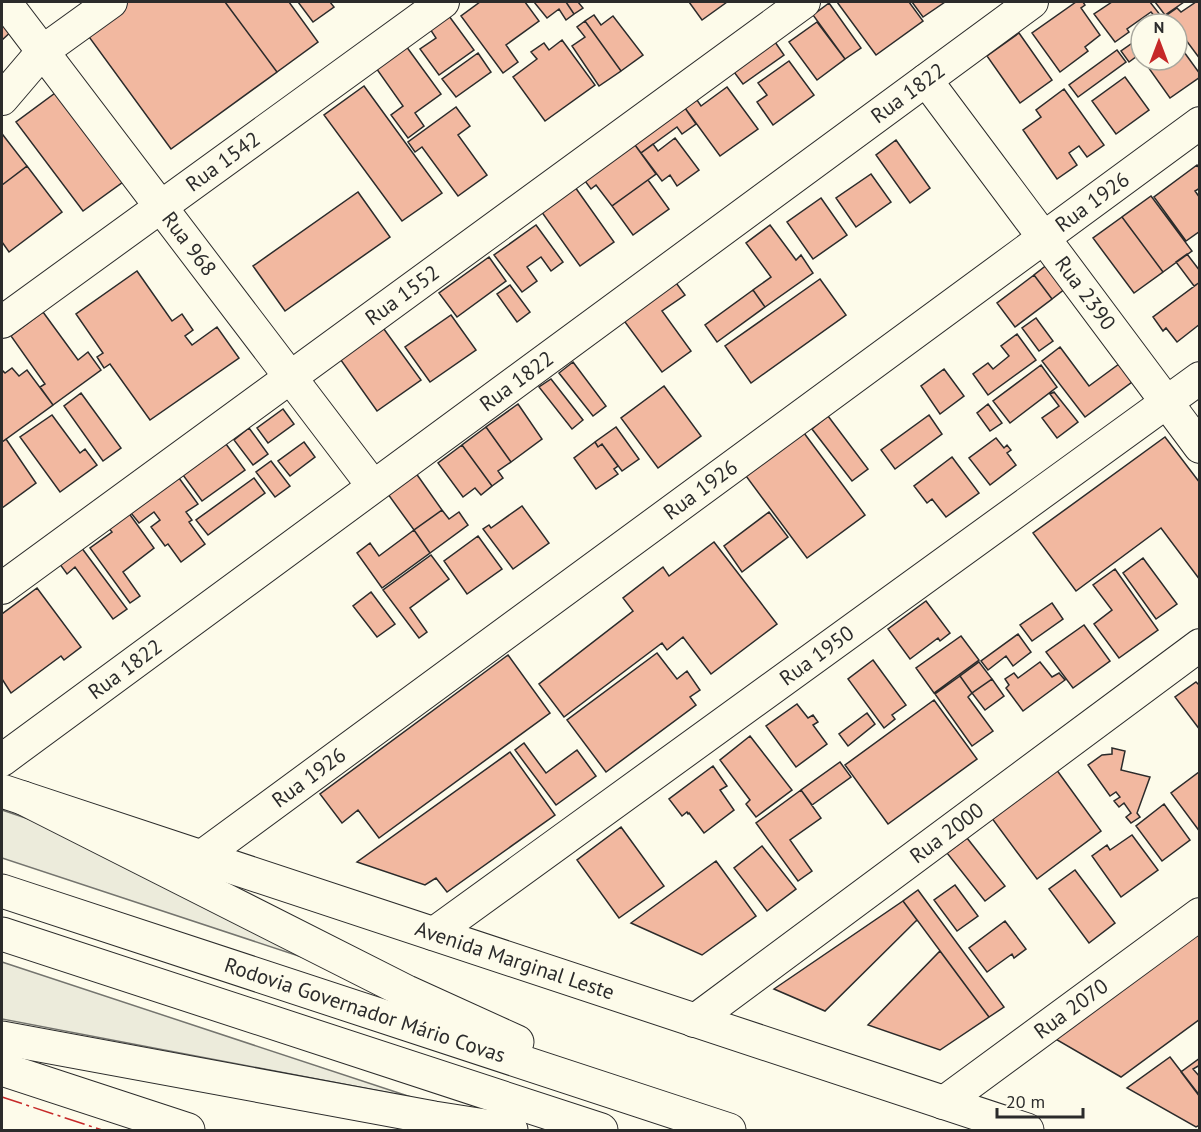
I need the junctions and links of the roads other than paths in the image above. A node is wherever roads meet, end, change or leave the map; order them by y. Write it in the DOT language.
graph roads {
  1 [pos="5,2"];
  2 [pos="111,2"];
  3 [pos="443,2"];
  4 [pos="804,2"];
  5 [pos="1032,2"];
  6 [pos="43,51"];
  7 [pos="926,80"];
  8 [pos="2,99"];
  9 [pos="1200,123"];
  10 [pos="160,206"];
  11 [pos="1044,237"];
  12 [pos="2,322"];
  13 [pos="290,377"];
  14 [pos="1200,378"];
  15 [pos="1167,402"];
  16 [pos="1200,447"];
  17 [pos="373,486"];
  18 [pos="2,588"];
  19 [pos="1200,645"];
  20 [pos="2,760"];
  21 [pos="12,795"];
  22 [pos="201,857"];
  23 [pos="2,891"];
  24 [pos="1200,914"];
  25 [pos="2,934"];
  26 [pos="433,934"];
  27 [pos="694,1021"];
  28 [pos="2,1038"];
  29 [pos="2,1069"];
  30 [pos="943,1103"];
  31 [pos="675,1113"];
  32 [pos="183,1130"];
  33 [pos="511,1131"];
  34 [pos="601,1131"];
  35 [pos="729,1131"];
  36 [pos="1027,1131"];
  1 -- 6 [label="street, Rua 968"];
  2 -- 6 [label="street"];
  3 -- 10 [label="street, Rua 1542"];
  4 -- 13 [label="street, Rua 1552"];
  5 -- 7 [label="street, Rua 1822"];
  6 -- 8 [label="street"];
  6 -- 10 [label="street, Rua 968"];
  7 -- 11 [label="street, Rua 2390"];
  7 -- 17 [label="street, Rua 1822"];
  9 -- 11 [label="street, Rua 1926"];
  10 -- 12 [label="street, Rua 1542"];
  10 -- 13 [label="street, Rua 968"];
  11 -- 15 [label="street, Rua 2390"];
  11 -- 22 [label="street, Rua 1926"];
  13 -- 17 [label="street, Rua 968"];
  13 -- 18 [label="street, Rua 1552"];
  14 -- 15 [label="street, Rua 1950"];
  15 -- 16 [label="street, Rua 2390"];
  15 -- 26 [label="street, Rua 1950"];
  17 -- 20 [label="street, Rua 1822"];
  19 -- 27 [label="street, Rua 2000"];
  21 -- 22 [label="main road, Avenida Marginal Leste"];
  21 -- 31 [label="main road"];
  22 -- 26 [label="main road, Avenida Marginal Leste"];
  23 -- 31 [label="main road, Rodovia Governador Mário Covas"];
  24 -- 30 [label="street, Rua 2070"];
  25 -- 34 [label="main road, Rodovia Governador Mário Covas"];
  26 -- 27 [label="main road, Avenida Marginal Leste"];
  27 -- 30 [label="main road, Avenida Marginal Leste"];
  28 -- 33 [label="main road"];
  29 -- 32 [label="main road"];
  30 -- 36 [label="main road, Avenida Marginal Leste"];
  31 -- 35 [label="main road, Rodovia Governador Mário Covas"];
}
